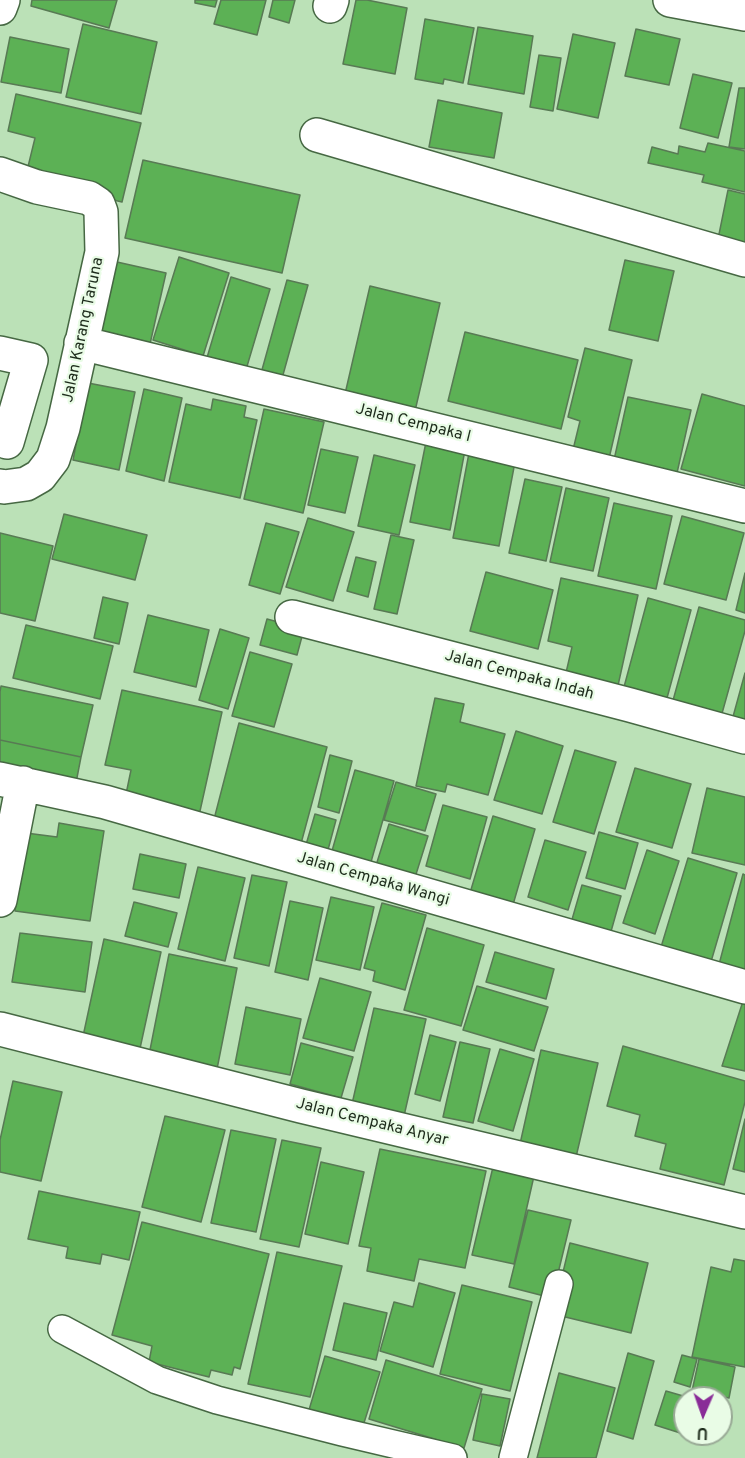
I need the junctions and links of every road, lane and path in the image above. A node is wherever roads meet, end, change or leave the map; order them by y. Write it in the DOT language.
graph roads {
  1 [pos="3,0"];
  2 [pos="670,0"];
  3 [pos="0,8"];
  4 [pos="745,14"];
  5 [pos="317,135"];
  6 [pos="0,174"];
  7 [pos="745,261"];
  8 [pos="81,343"];
  9 [pos="0,353"];
  10 [pos="7,442"];
  11 [pos="0,486"];
  12 [pos="745,506"];
  13 [pos="292,617"];
  14 [pos="745,737"];
  15 [pos="11,781"];
  16 [pos="0,900"];
  17 [pos="745,987"];
  18 [pos="0,1029"];
  19 [pos="745,1212"];
  20 [pos="559,1284"];
  21 [pos="62,1329"];
  22 [pos="453,1458"];
  23 [pos="513,1458"];
  1 -- 3 [label="street"];
  2 -- 4 [label="street"];
  5 -- 7 [label="street"];
  6 -- 8 [label="street, Jalan Karang Taruna"];
  8 -- 11 [label="street, Jalan Karang Taruna"];
  8 -- 12 [label="street, Jalan Cempaka I"];
  9 -- 10 [label="street"];
  13 -- 14 [label="street, Jalan Cempaka Indah"];
  15 -- 16 [label="street"];
  15 -- 17 [label="street, Jalan Cempaka Wangi"];
  18 -- 19 [label="street, Jalan Cempaka Anyar"];
  20 -- 23 [label="lane"];
  21 -- 22 [label="lane"];
}
